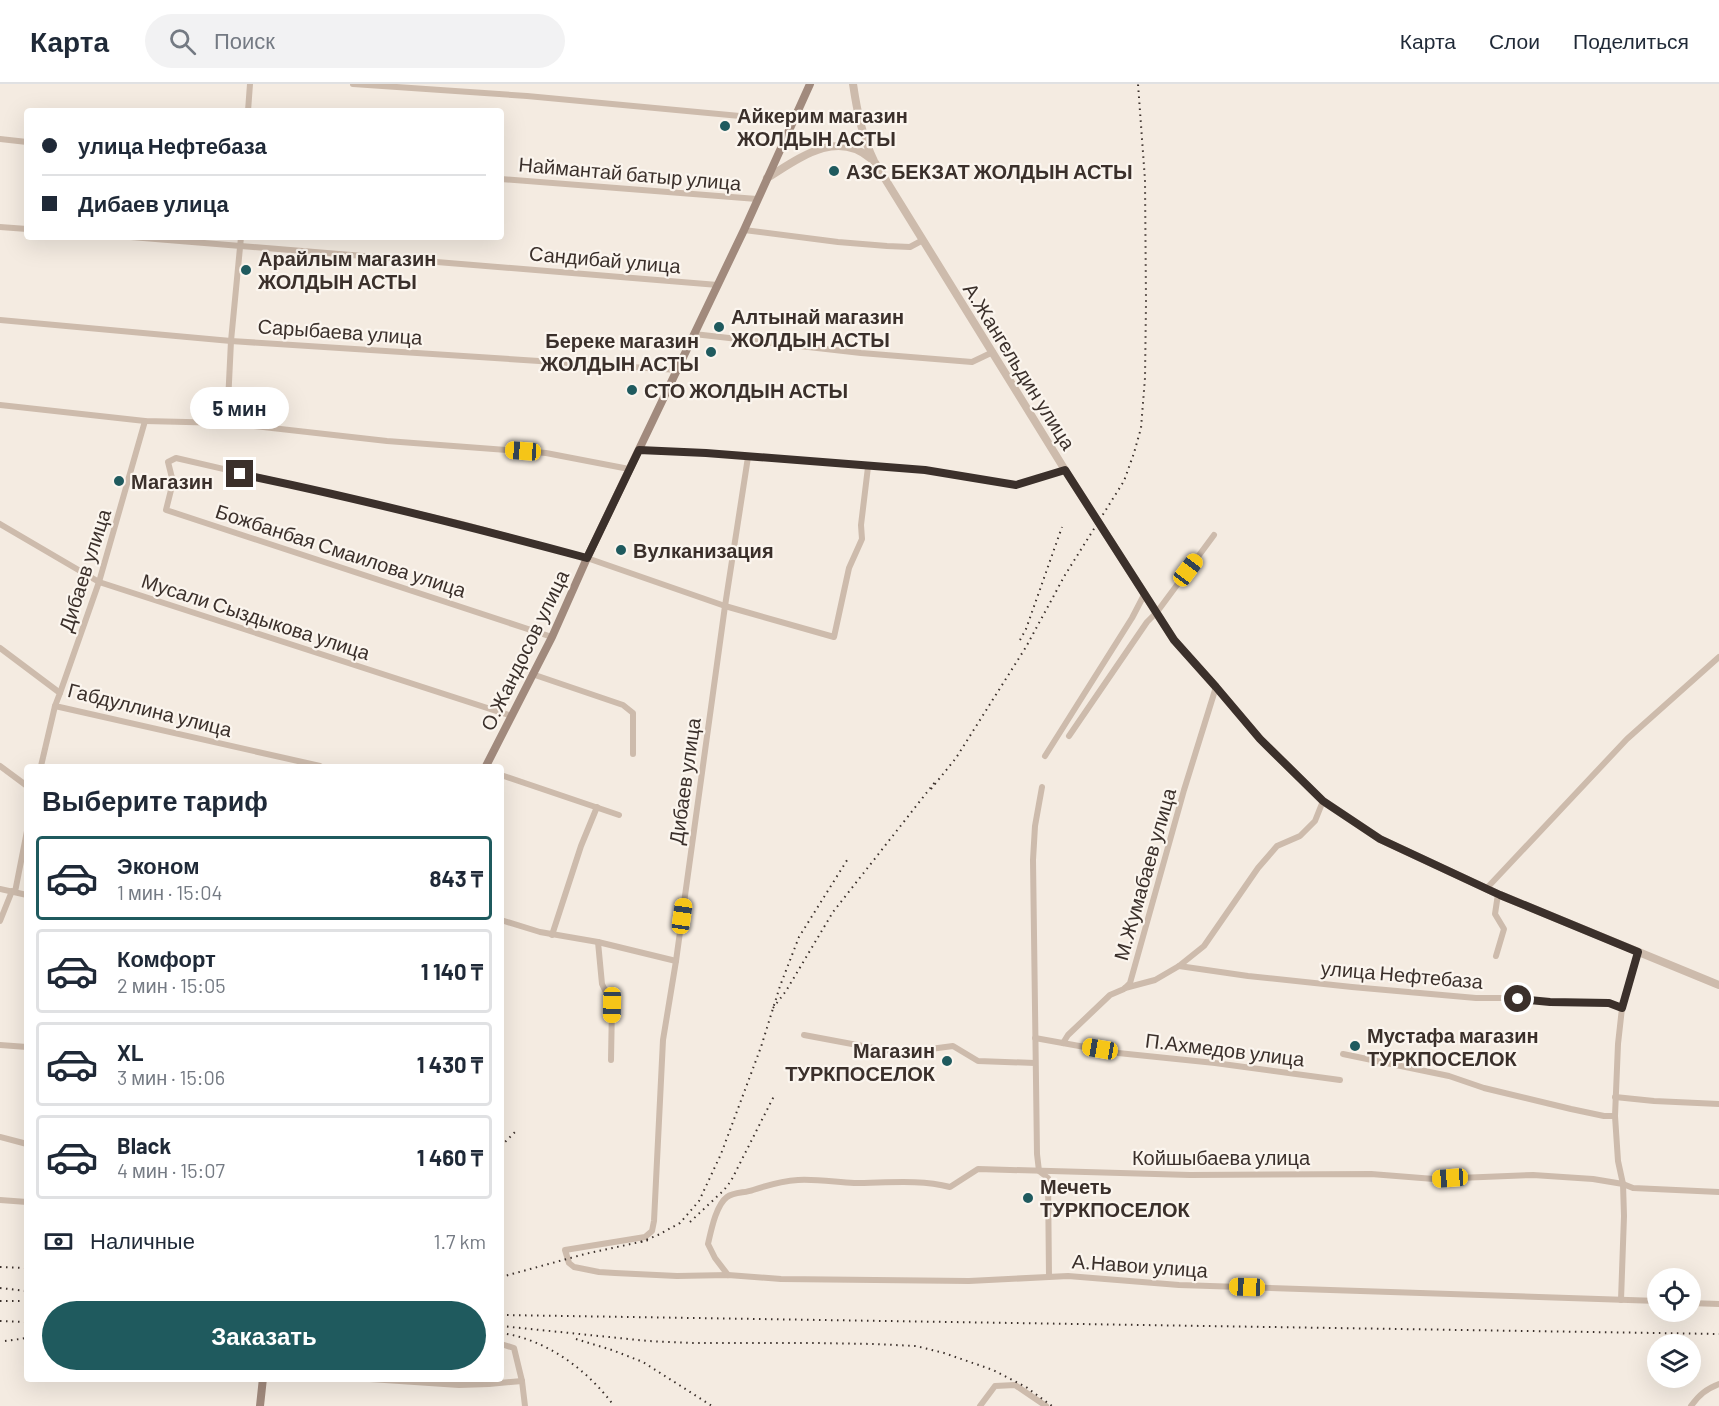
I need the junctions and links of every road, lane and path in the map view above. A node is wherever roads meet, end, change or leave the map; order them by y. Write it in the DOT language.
graph roads {
  1 [pos="250,84"];
  2 [pos="353,84"];
  3 [pos="810,84"];
  4 [pos="853,84"];
  5 [pos="248,108"];
  6 [pos="793,121"];
  7 [pos="0,139"];
  8 [pos="24,142"];
  9 [pos="874,161"];
  10 [pos="767,178"];
  11 [pos="504,179"];
  12 [pos="757,199"];
  13 [pos="0,227"];
  14 [pos="24,229"];
  15 [pos="744,230"];
  16 [pos="172,240"];
  17 [pos="241,240"];
  18 [pos="923,240"];
  19 [pos="240,245"];
  20 [pos="718,285"];
  21 [pos="0,320"];
  22 [pos="694,333"];
  23 [pos="231,341"];
  24 [pos="993,352"];
  25 [pos="678,370"];
  26 [pos="0,405"];
  27 [pos="146,421"];
  28 [pos="227,423"];
  29 [pos="639,450"];
  30 [pos="748,457"];
  31 [pos="868,467"];
  32 [pos="629,469"];
  33 [pos="1065,470"];
  34 [pos="0,524"];
  35 [pos="1214,535"];
  36 [pos="587,558"];
  37 [pos="99,582"];
  38 [pos="1144,595"];
  39 [pos="725,606"];
  40 [pos="1157,612"];
  41 [pos="552,637"];
  42 [pos="0,648"];
  43 [pos="1719,657"];
  44 [pos="532,674"];
  45 [pos="1216,687"];
  46 [pos="60,693"];
  47 [pos="55,706"];
  48 [pos="512,716"];
  49 [pos="1069,736"];
  50 [pos="633,754"];
  51 [pos="1045,756"];
  52 [pos="41,764"];
  53 [pos="311,764"];
  54 [pos="487,764"];
  55 [pos="0,766"];
  56 [pos="504,776"];
  57 [pos="24,784"];
  58 [pos="1042,787"];
  59 [pos="1323,801"];
  60 [pos="597,807"];
  61 [pos="619,815"];
  62 [pos="24,845"];
  63 [pos="0,889"];
  64 [pos="1486,889"];
  65 [pos="14,892"];
  66 [pos="24,894"];
  67 [pos="1498,894"];
  68 [pos="0,921"];
  69 [pos="504,921"];
  70 [pos="552,935"];
  71 [pos="598,942"];
  72 [pos="1638,952"];
  73 [pos="1496,956"];
  74 [pos="676,961"];
  75 [pos="1179,966"];
  76 [pos="1719,985"];
  77 [pos="1124,988"];
  78 [pos="1622,1008"];
  79 [pos="804,1035"];
  80 [pos="1035,1038"];
  81 [pos="1063,1043"];
  82 [pos="0,1045"];
  83 [pos="24,1047"];
  84 [pos="1343,1054"];
  85 [pos="611,1059"];
  86 [pos="1035,1063"];
  87 [pos="1340,1080"];
  88 [pos="1616,1098"];
  89 [pos="1719,1104"];
  90 [pos="1615,1116"];
  91 [pos="0,1137"];
  92 [pos="24,1143"];
  93 [pos="1040,1171"];
  94 [pos="1623,1184"];
  95 [pos="1719,1192"];
  96 [pos="0,1200"];
  97 [pos="24,1202"];
  98 [pos="654,1217"];
  99 [pos="728,1275"];
  100 [pos="1049,1276"];
  101 [pos="1621,1300"];
  102 [pos="1647,1301"];
  103 [pos="1701,1303"];
  104 [pos="1719,1304"];
  105 [pos="504,1345"];
  106 [pos="522,1381"];
  107 [pos="263,1382"];
  108 [pos="415,1382"];
  109 [pos="1719,1384"];
  110 [pos="260,1406"];
  111 [pos="525,1406"];
  112 [pos="980,1406"];
  113 [pos="1046,1406"];
  114 [pos="1691,1406"];
  1 -- 5 [label="street"];
  2 -- 6 [label="street"];
  3 -- 6 [label="main road, О.Жандосов улица"];
  4 -- 9 [label="street, А.Жангельдин улица"];
  6 -- 10 [label="main road, О.Жандосов улица"];
  7 -- 8 [label="street"];
  9 -- 10 [label="street"];
  9 -- 18 [label="street, А.Жангельдин улица"];
  10 -- 12 [label="main road, О.Жандосов улица"];
  11 -- 12 [label="street, Наймантай батыр улица"];
  12 -- 15 [label="main road, О.Жандосов улица"];
  13 -- 14 [label="street"];
  15 -- 18 [label="street"];
  15 -- 20 [label="main road, О.Жандосов улица"];
  16 -- 19 [label="street, Сандибай улица"];
  17 -- 19 [label="street"];
  18 -- 24 [label="street, А.Жангельдин улица"];
  19 -- 20 [label="street, Сандибай улица"];
  19 -- 23 [label="street"];
  20 -- 22 [label="main road, О.Жандосов улица"];
  21 -- 23 [label="street, Сарыбаева улица"];
  22 -- 24 [label="street"];
  22 -- 25 [label="main road, О.Жандосов улица"];
  23 -- 25 [label="street, Сарыбаева улица"];
  23 -- 28 [label="street"];
  24 -- 33 [label="street, А.Жангельдин улица"];
  25 -- 29 [label="main road, О.Жандосов улица"];
  26 -- 27 [label="street"];
  27 -- 28 [label="street"];
  27 -- 37 [label="street, Дибаев улица"];
  28 -- 32 [label="street"];
  29 -- 30 [label="street"];
  29 -- 32 [label="main road, О.Жандосов улица"];
  30 -- 31 [label="street"];
  30 -- 39 [label="street, Дибаев улица"];
  31 -- 33 [label="street"];
  31 -- 39 [label="street"];
  32 -- 36 [label="main road, О.Жандосов улица"];
  33 -- 38 [label="street, А.Жангельдин улица"];
  34 -- 37 [label="street, Мусали Сыздыкова улица"];
  35 -- 40 [label="street"];
  36 -- 39 [label="street"];
  36 -- 41 [label="main road, О.Жандосов улица"];
  36 -- 41 [label="street, Божбанбая Смаилова улица"];
  37 -- 46 [label="street, Дибаев улица"];
  37 -- 48 [label="street, Мусали Сыздыкова улица"];
  38 -- 40 [label="street, А.Жангельдин улица"];
  38 -- 51 [label="street"];
  39 -- 74 [label="street, Дибаев улица"];
  40 -- 45 [label="street, А.Жангельдин улица"];
  40 -- 49 [label="street"];
  41 -- 44 [label="main road, О.Жандосов улица"];
  42 -- 46 [label="street, Габдуллина улица"];
  43 -- 64 [label="street"];
  44 -- 48 [label="main road, О.Жандосов улица"];
  44 -- 50 [label="street"];
  45 -- 59 [label="street, А.Жангельдин улица"];
  45 -- 77 [label="street, М.Жумабаев улица"];
  46 -- 47 [label="street, Габдуллина улица"];
  47 -- 52 [label="street"];
  47 -- 53 [label="street, Габдуллина улица"];
  48 -- 54 [label="main road, О.Жандосов улица"];
  55 -- 57 [label="street"];
  56 -- 60 [label="street"];
  58 -- 80 [label="street"];
  59 -- 64 [label="street, А.Жангельдин улица"];
  59 -- 75 [label="street"];
  60 -- 61 [label="street"];
  60 -- 70 [label="street"];
  62 -- 65 [label="street"];
  63 -- 65 [label="street"];
  64 -- 67 [label="street, А.Жангельдин улица"];
  65 -- 66 [label="street"];
  65 -- 68 [label="street"];
  67 -- 72 [label="street, А.Жангельдин улица"];
  67 -- 73 [label="street, улица Нефтебаза"];
  69 -- 70 [label="street"];
  70 -- 71 [label="street"];
  71 -- 74 [label="street"];
  71 -- 85 [label="street"];
  72 -- 76 [label="street, А.Жангельдин улица"];
  72 -- 78 [label="street"];
  74 -- 98 [label="street, Дибаев улица"];
  75 -- 77 [label="street"];
  75 -- 78 [label="street, улица Нефтебаза"];
  77 -- 81 [label="street, М.Жумабаев улица"];
  78 -- 88 [label="street"];
  79 -- 86 [label="street"];
  80 -- 81 [label="street, П.Ахмедов улица"];
  80 -- 86 [label="street"];
  81 -- 87 [label="street, П.Ахмедов улица"];
  82 -- 83 [label="street"];
  84 -- 90 [label="street"];
  86 -- 93 [label="street"];
  88 -- 89 [label="street"];
  88 -- 90 [label="street"];
  90 -- 94 [label="street"];
  91 -- 92 [label="street"];
  93 -- 94 [label="street, Койшыбаева улица"];
  93 -- 99 [label="street, Койшыбаева улица"];
  93 -- 100 [label="street"];
  94 -- 95 [label="street, Койшыбаева улица"];
  94 -- 101 [label="street"];
  96 -- 97 [label="street"];
  98 -- 99 [label="street, А.Навои улица"];
  99 -- 100 [label="street, А.Навои улица"];
  100 -- 101 [label="street, А.Навои улица"];
  101 -- 102 [label="street, А.Навои улица"];
  103 -- 104 [label="street"];
  105 -- 106 [label="street"];
  106 -- 108 [label="street"];
  106 -- 111 [label="street"];
  107 -- 110 [label="main road"];
  109 -- 114 [label="street"];
  112 -- 113 [label="street"];
}
